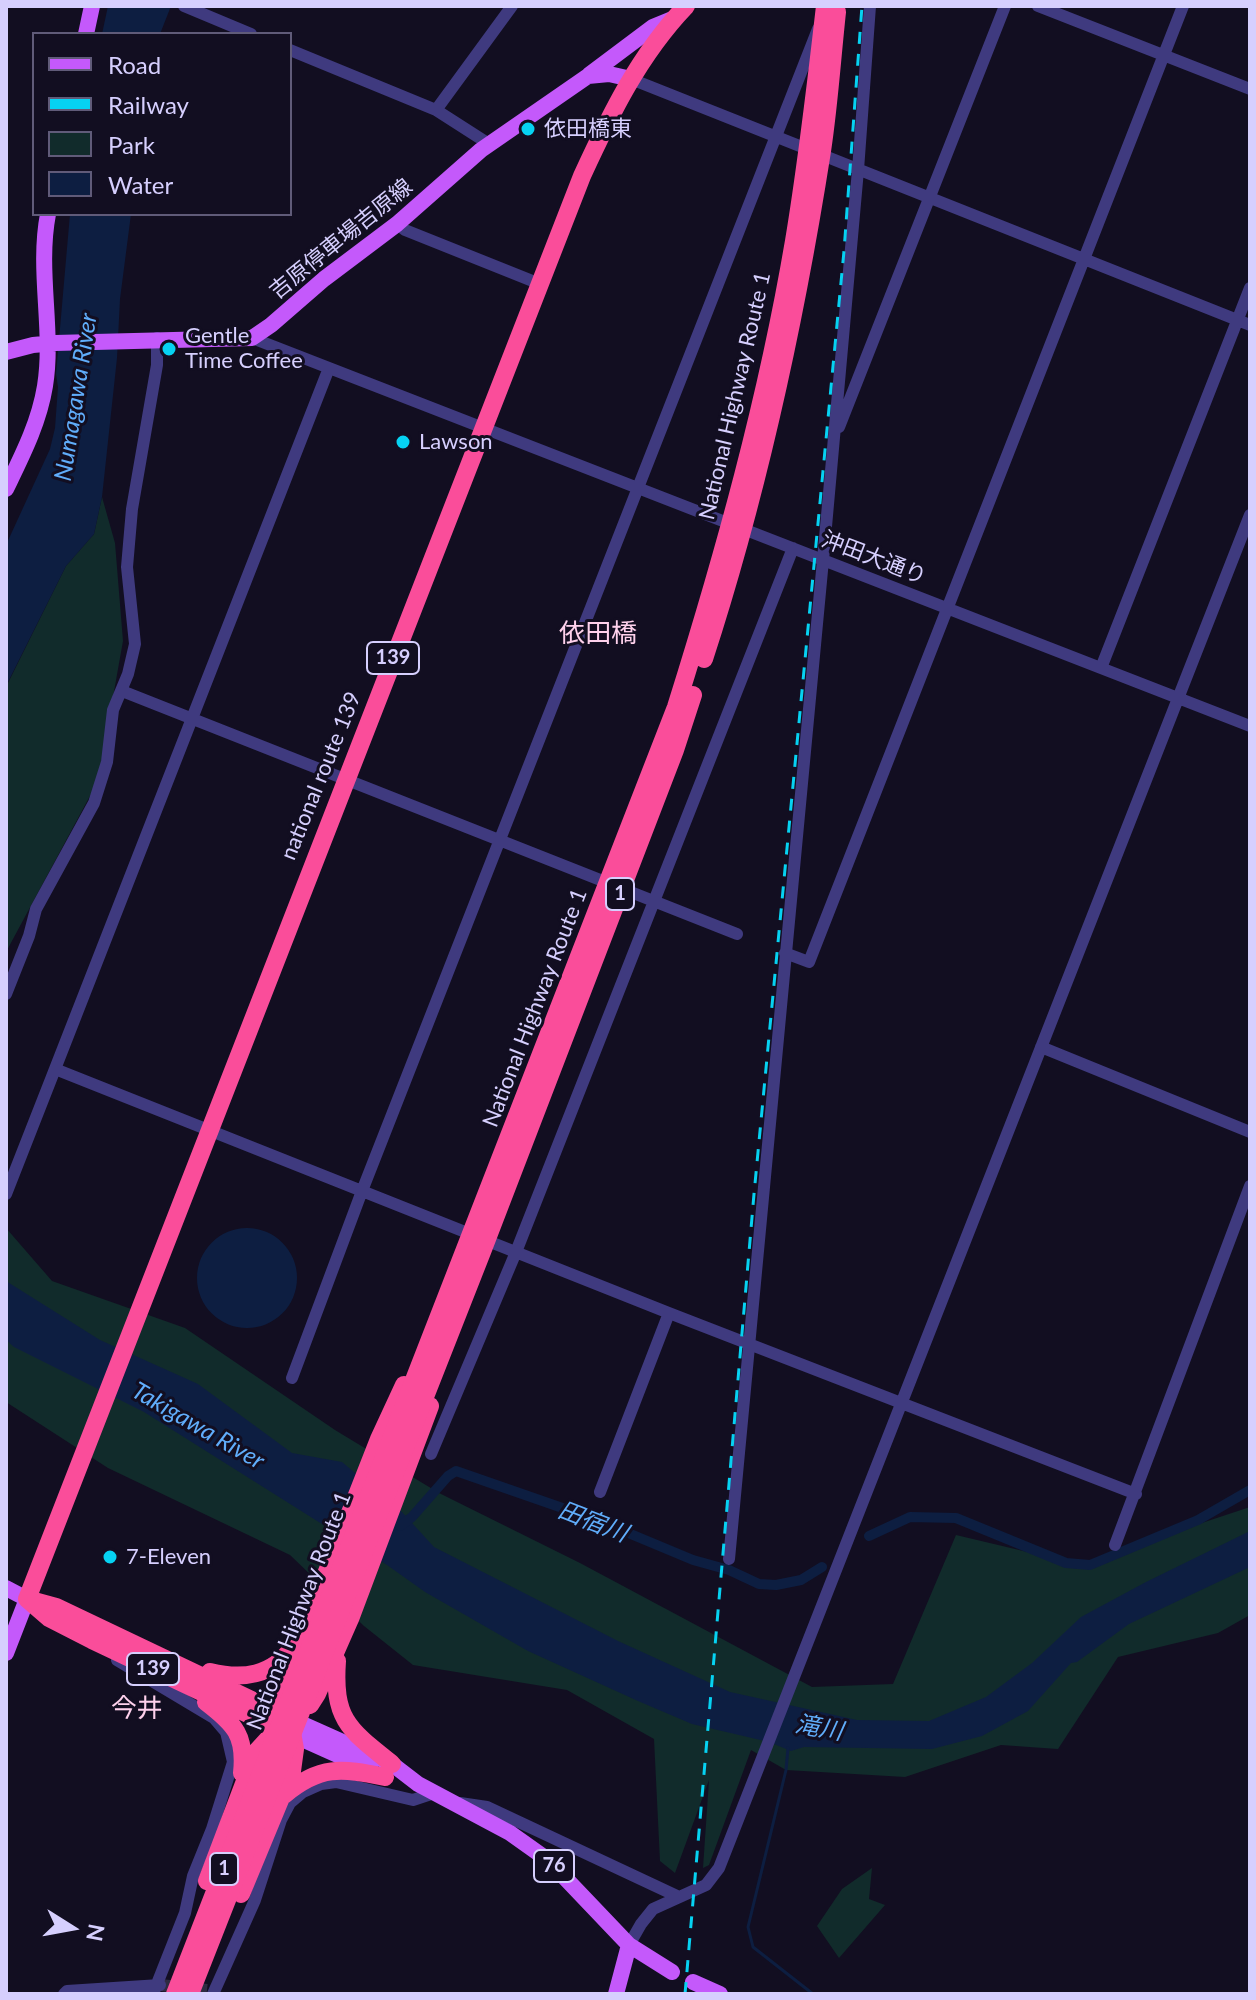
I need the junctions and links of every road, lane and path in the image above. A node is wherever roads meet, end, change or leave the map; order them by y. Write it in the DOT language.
graph roads {
  1 [pos="92,6"];
  2 [pos="512,6"];
  3 [pos="826,6"];
  4 [pos="837,6"];
  5 [pos="870,6"];
  6 [pos="1005,6"];
  7 [pos="1038,6"];
  8 [pos="1183,6"];
  9 [pos="186,7"];
  10 [pos="680,12"];
  11 [pos="86,32"];
  12 [pos="246,32"];
  13 [pos="292,51"];
  14 [pos="1164,55"];
  15 [pos="588,76"];
  16 [pos="631,79"];
  17 [pos="1250,89"];
  18 [pos="436,110"];
  19 [pos="774,137"];
  20 [pos="489,144"];
  21 [pos="858,170"];
  22 [pos="930,198"];
  23 [pos="48,216"];
  24 [pos="397,224"];
  25 [pos="1084,259"];
  26 [pos="540,284"];
  27 [pos="1250,288"];
  28 [pos="1244,323"];
  29 [pos="157,338"];
  30 [pos="252,338"];
  31 [pos="50,343"];
  32 [pos="6,352"];
  33 [pos="329,368"];
  34 [pos="483,428"];
  35 [pos="833,442"];
  36 [pos="637,487"];
  37 [pos="6,489"];
  38 [pos="1250,515"];
  39 [pos="793,548"];
  40 [pos="823,560"];
  41 [pos="947,608"];
  42 [pos="1101,668"];
  43 [pos="122,691"];
  44 [pos="1178,698"];
  45 [pos="192,718"];
  46 [pos="1250,726"];
  47 [pos="345,779"];
  48 [pos="499,840"];
  49 [pos="654,902"];
  50 [pos="737,934"];
  51 [pos="785,953"];
  52 [pos="6,994"];
  53 [pos="1041,1047"];
  54 [pos="55,1069"];
  55 [pos="209,1130"];
  56 [pos="1250,1132"];
  57 [pos="1250,1186"];
  58 [pos="362,1191"];
  59 [pos="6,1194"];
  60 [pos="475,1250"];
  61 [pos="516,1252"];
  62 [pos="669,1313"];
  63 [pos="749,1343"];
  64 [pos="292,1378"];
  65 [pos="904,1402"];
  66 [pos="431,1454"];
  67 [pos="600,1492"];
  68 [pos="1136,1494"];
  69 [pos="1115,1545"];
  70 [pos="729,1559"];
  71 [pos="6,1588"];
  72 [pos="27,1599"];
  73 [pos="301,1635"];
  74 [pos="92,1640"];
  75 [pos="337,1650"];
  76 [pos="6,1653"];
  77 [pos="172,1669"];
  78 [pos="287,1724"];
  79 [pos="388,1770"];
  80 [pos="239,1792"];
  81 [pos="434,1793"];
  82 [pos="282,1796"];
  83 [pos="453,1802"];
  84 [pos="564,1843"];
  85 [pos="548,1860"];
  86 [pos="679,1897"];
  87 [pos="629,1945"];
  88 [pos="672,1972"];
  89 [pos="693,1982"];
  90 [pos="162,1990"];
  91 [pos="205,1993"];
  92 [pos="64,1994"];
  93 [pos="616,1994"];
  94 [pos="720,1994"];
  1 -- 11 [label="main road"];
  2 -- 18 [label="street"];
  3 -- 19 [label="street"];
  3 -- 60 [label="highway, National Highway Route 1 / 1, bridge"];
  4 -- 60 [label="highway, National Highway Route 1 / 1, bridge"];
  5 -- 21 [label="street"];
  6 -- 22 [label="street"];
  7 -- 14 [label="street"];
  8 -- 14 [label="street"];
  9 -- 12 [label="street"];
  10 -- 15 [label="main road, 吉原停車場吉原線"];
  10 -- 16 [label="highway, national route 139 / 139"];
  13 -- 18 [label="street"];
  14 -- 17 [label="street"];
  14 -- 25 [label="street"];
  15 -- 16 [label="main road"];
  15 -- 20 [label="main road, 吉原停車場吉原線"];
  16 -- 19 [label="street"];
  16 -- 26 [label="highway, national route 139 / 139"];
  18 -- 20 [label="street"];
  19 -- 21 [label="street"];
  19 -- 36 [label="street"];
  20 -- 24 [label="main road, 吉原停車場吉原線"];
  21 -- 22 [label="street"];
  21 -- 35 [label="street"];
  22 -- 25 [label="street"];
  22 -- 35 [label="street"];
  23 -- 31 [label="main road"];
  24 -- 26 [label="street"];
  24 -- 30 [label="main road, 吉原停車場吉原線"];
  25 -- 28 [label="street"];
  25 -- 41 [label="street"];
  26 -- 34 [label="highway, national route 139 / 139"];
  27 -- 28 [label="street"];
  28 -- 42 [label="street"];
  29 -- 30 [label="main road"];
  29 -- 31 [label="main road"];
  29 -- 43 [label="street"];
  30 -- 33 [label="street, 沖田大通り"];
  31 -- 32 [label="main road"];
  31 -- 37 [label="main road"];
  33 -- 34 [label="street, 沖田大通り"];
  33 -- 45 [label="street"];
  34 -- 36 [label="street, 沖田大通り"];
  34 -- 47 [label="highway, national route 139 / 139"];
  35 -- 40 [label="street"];
  36 -- 39 [label="street, 沖田大通り"];
  36 -- 48 [label="street"];
  38 -- 44 [label="street"];
  39 -- 40 [label="street, 沖田大通り"];
  39 -- 49 [label="street"];
  40 -- 41 [label="street, 沖田大通り"];
  40 -- 51 [label="street"];
  41 -- 42 [label="street, 沖田大通り"];
  41 -- 51 [label="street"];
  42 -- 44 [label="street, 沖田大通り"];
  43 -- 45 [label="street"];
  43 -- 52 [label="street"];
  44 -- 46 [label="street, 沖田大通り"];
  44 -- 53 [label="street"];
  45 -- 47 [label="street"];
  45 -- 54 [label="street"];
  47 -- 48 [label="street"];
  47 -- 55 [label="highway, national route 139 / 139"];
  48 -- 49 [label="street"];
  48 -- 58 [label="street"];
  49 -- 50 [label="street"];
  49 -- 61 [label="street"];
  51 -- 63 [label="street"];
  53 -- 56 [label="street"];
  53 -- 65 [label="street"];
  54 -- 55 [label="street"];
  54 -- 59 [label="street"];
  55 -- 58 [label="street"];
  55 -- 72 [label="highway, national route 139 / 139"];
  57 -- 68 [label="street"];
  58 -- 61 [label="street"];
  58 -- 64 [label="street"];
  60 -- 73 [label="highway, 1, bridge"];
  60 -- 75 [label="highway, 1, bridge"];
  60 -- 90 [label="highway, National Highway Route 1 / 1, bridge"];
  60 -- 91 [label="highway, National Highway Route 1 / 1, bridge"];
  61 -- 62 [label="street"];
  61 -- 66 [label="street"];
  62 -- 63 [label="street"];
  62 -- 67 [label="street"];
  63 -- 65 [label="street"];
  63 -- 70 [label="street"];
  65 -- 68 [label="street"];
  65 -- 86 [label="street"];
  68 -- 69 [label="street"];
  71 -- 72 [label="main road"];
  72 -- 74 [label="highway, 139"];
  72 -- 76 [label="main road"];
  72 -- 77 [label="highway, 139"];
  73 -- 77 [label="highway, 1"];
  73 -- 78 [label="highway, 1"];
  74 -- 77 [label="highway, 139"];
  74 -- 90 [label="street"];
  75 -- 78 [label="highway, 1"];
  75 -- 79 [label="highway, 1"];
  77 -- 78 [label="highway, 139"];
  77 -- 80 [label="highway, 1"];
  78 -- 79 [label="main road, 76"];
  78 -- 80 [label="highway, 1"];
  78 -- 82 [label="highway, 1"];
  79 -- 81 [label="main road, 76"];
  79 -- 82 [label="highway"];
  80 -- 90 [label="highway, 1"];
  81 -- 83 [label="main road, 76"];
  81 -- 91 [label="street"];
  82 -- 91 [label="highway, 1"];
  83 -- 84 [label="street"];
  83 -- 85 [label="main road, 76"];
  84 -- 85 [label="street"];
  84 -- 86 [label="street"];
  85 -- 87 [label="main road, 76"];
  86 -- 87 [label="street"];
  87 -- 88 [label="main road"];
  87 -- 93 [label="main road"];
  89 -- 94 [label="main road"];
  90 -- 92 [label="street"];
}
